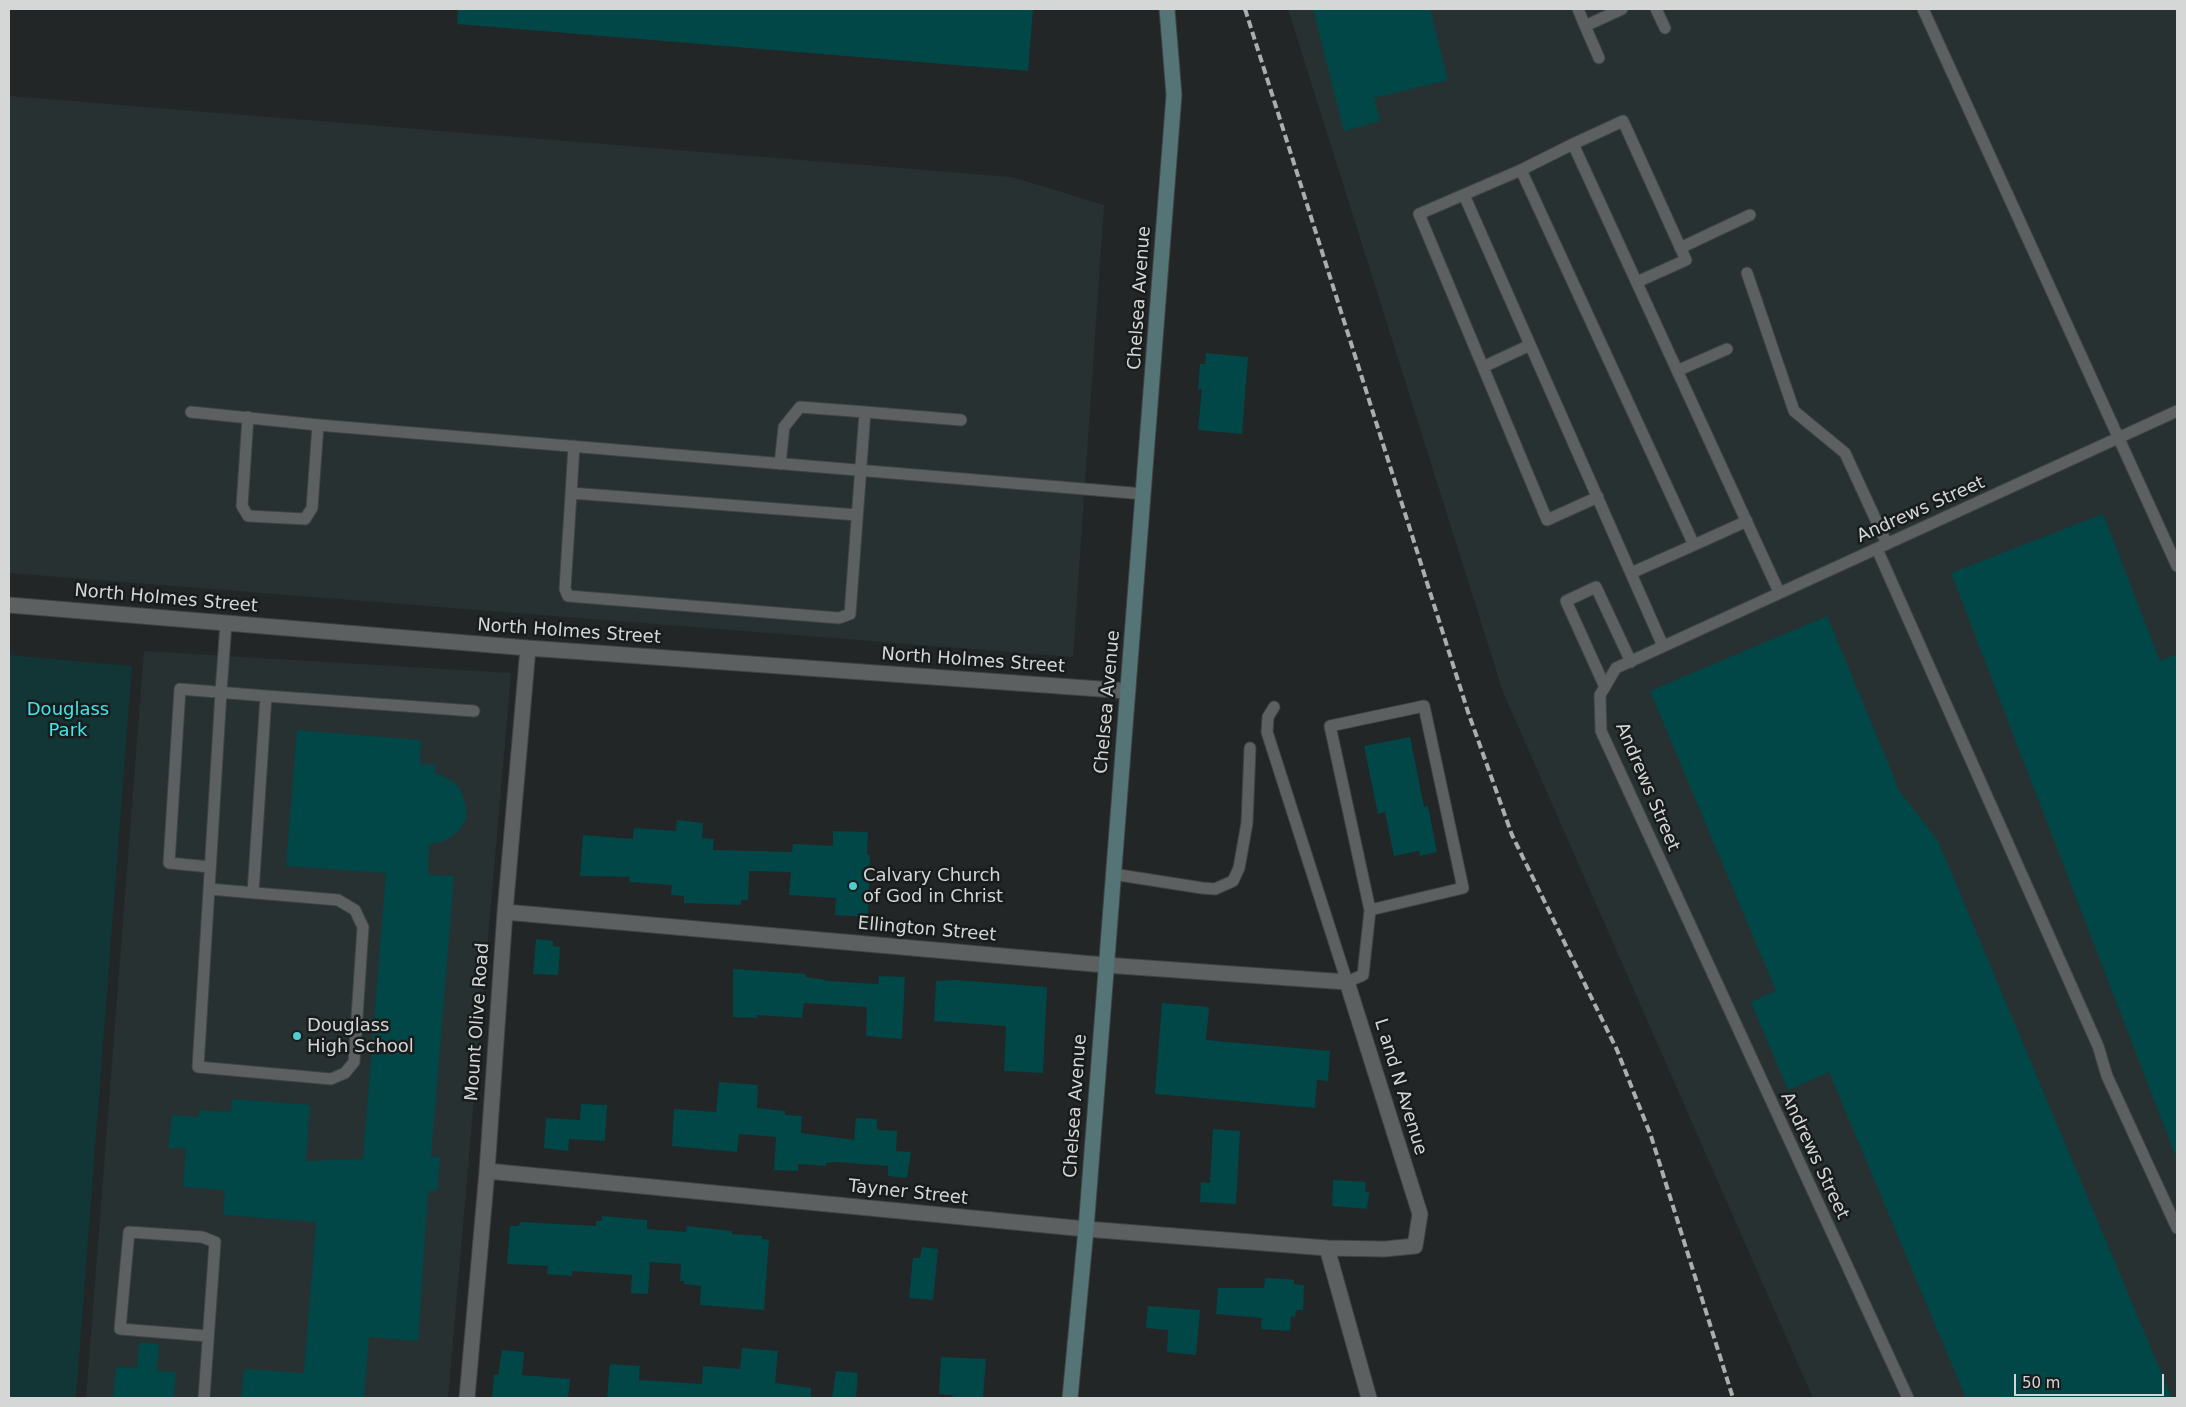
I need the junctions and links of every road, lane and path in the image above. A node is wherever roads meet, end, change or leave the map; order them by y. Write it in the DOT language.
graph roads {
  1 [pos="1167,9"];
  2 [pos="1578,9"];
  3 [pos="1622,9"];
  4 [pos="1656,9"];
  5 [pos="1923,9"];
  6 [pos="1585,26"];
  7 [pos="1665,28"];
  8 [pos="1599,58"];
  9 [pos="1573,144"];
  10 [pos="1521,170"];
  11 [pos="1464,195"];
  12 [pos="1750,215"];
  13 [pos="1680,248"];
  14 [pos="1747,273"];
  15 [pos="1637,282"];
  16 [pos="1530,345"];
  17 [pos="1727,349"];
  18 [pos="1483,367"];
  19 [pos="1679,370"];
  20 [pos="2177,411"];
  21 [pos="191,412"];
  22 [pos="865,412"];
  23 [pos="248,418"];
  24 [pos="961,420"];
  25 [pos="318,425"];
  26 [pos="2119,438"];
  27 [pos="574,446"];
  28 [pos="780,464"];
  29 [pos="861,471"];
  30 [pos="571,493"];
  31 [pos="1144,494"];
  32 [pos="1598,497"];
  33 [pos="857,515"];
  34 [pos="1747,521"];
  35 [pos="1694,545"];
  36 [pos="1882,546"];
  37 [pos="2177,566"];
  38 [pos="1631,573"];
  39 [pos="1779,592"];
  40 [pos="9,605"];
  41 [pos="226,623"];
  42 [pos="1663,646"];
  43 [pos="528,648"];
  44 [pos="1631,662"];
  45 [pos="1605,687"];
  46 [pos="1128,691"];
  47 [pos="221,692"];
  48 [pos="266,696"];
  49 [pos="1274,707"];
  50 [pos="474,711"];
  51 [pos="1250,748"];
  52 [pos="210,867"];
  53 [pos="1113,874"];
  54 [pos="209,889"];
  55 [pos="253,893"];
  56 [pos="1370,910"];
  57 [pos="505,912"];
  58 [pos="1105,965"];
  59 [pos="1347,982"];
  60 [pos="487,1172"];
  61 [pos="2177,1228"];
  62 [pos="1086,1229"];
  63 [pos="1327,1248"];
  64 [pos="208,1336"];
  65 [pos="204,1398"];
  66 [pos="467,1398"];
  67 [pos="1070,1398"];
  68 [pos="1369,1398"];
  69 [pos="1908,1398"];
  1 -- 31 [label="main road, Chelsea Avenue"];
  2 -- 6 [label="lane"];
  3 -- 6 [label="lane"];
  4 -- 7 [label="lane"];
  5 -- 26 [label="lane"];
  6 -- 8 [label="lane"];
  9 -- 10 [label="lane"];
  9 -- 13 [label="lane"];
  9 -- 15 [label="lane"];
  10 -- 11 [label="lane"];
  10 -- 35 [label="lane"];
  11 -- 16 [label="lane"];
  11 -- 18 [label="lane"];
  12 -- 13 [label="lane"];
  13 -- 15 [label="lane"];
  14 -- 36 [label="lane"];
  15 -- 19 [label="lane"];
  16 -- 18 [label="lane"];
  16 -- 32 [label="lane"];
  17 -- 19 [label="lane"];
  18 -- 32 [label="lane"];
  19 -- 34 [label="lane"];
  20 -- 26 [label="lane, Andrews Street"];
  21 -- 23 [label="lane"];
  22 -- 24 [label="lane"];
  22 -- 28 [label="lane"];
  22 -- 29 [label="lane"];
  23 -- 25 [label="lane"];
  23 -- 25 [label="lane"];
  25 -- 27 [label="lane"];
  26 -- 36 [label="lane, Andrews Street"];
  26 -- 37 [label="lane"];
  27 -- 28 [label="lane"];
  27 -- 30 [label="lane"];
  28 -- 29 [label="lane"];
  29 -- 31 [label="lane"];
  29 -- 33 [label="lane"];
  30 -- 33 [label="lane"];
  30 -- 33 [label="lane"];
  31 -- 46 [label="main road, Chelsea Avenue"];
  32 -- 38 [label="lane"];
  34 -- 35 [label="lane"];
  34 -- 39 [label="lane"];
  35 -- 38 [label="lane"];
  36 -- 39 [label="lane, Andrews Street"];
  36 -- 61 [label="lane"];
  38 -- 42 [label="lane"];
  39 -- 42 [label="lane, Andrews Street"];
  40 -- 41 [label="street, North Holmes Street"];
  41 -- 43 [label="street, North Holmes Street"];
  41 -- 47 [label="lane"];
  42 -- 44 [label="lane, Andrews Street"];
  43 -- 46 [label="street, North Holmes Street"];
  43 -- 57 [label="street, Mount Olive Road"];
  44 -- 45 [label="lane, Andrews Street"];
  44 -- 45 [label="lane"];
  45 -- 69 [label="lane, Andrews Street"];
  46 -- 53 [label="main road, Chelsea Avenue"];
  47 -- 48 [label="lane"];
  47 -- 52 [label="lane"];
  47 -- 52 [label="lane"];
  48 -- 50 [label="lane"];
  48 -- 55 [label="lane"];
  49 -- 59 [label="lane, L and N Avenue"];
  51 -- 53 [label="lane"];
  52 -- 54 [label="lane"];
  53 -- 58 [label="main road, Chelsea Avenue"];
  54 -- 55 [label="lane"];
  54 -- 55 [label="lane"];
  56 -- 56 [label="lane"];
  56 -- 59 [label="lane"];
  57 -- 58 [label="street, Ellington Street"];
  57 -- 60 [label="street, Mount Olive Road"];
  58 -- 59 [label="street, Ellington Street"];
  58 -- 62 [label="main road, Chelsea Avenue"];
  59 -- 63 [label="street, L and N Avenue"];
  60 -- 62 [label="street, Tayner Street"];
  60 -- 66 [label="street, Mount Olive Road"];
  62 -- 63 [label="street, Tayner Street"];
  62 -- 67 [label="main road, Chelsea Avenue"];
  63 -- 68 [label="street"];
  64 -- 64 [label="lane"];
  64 -- 65 [label="lane"];
}
